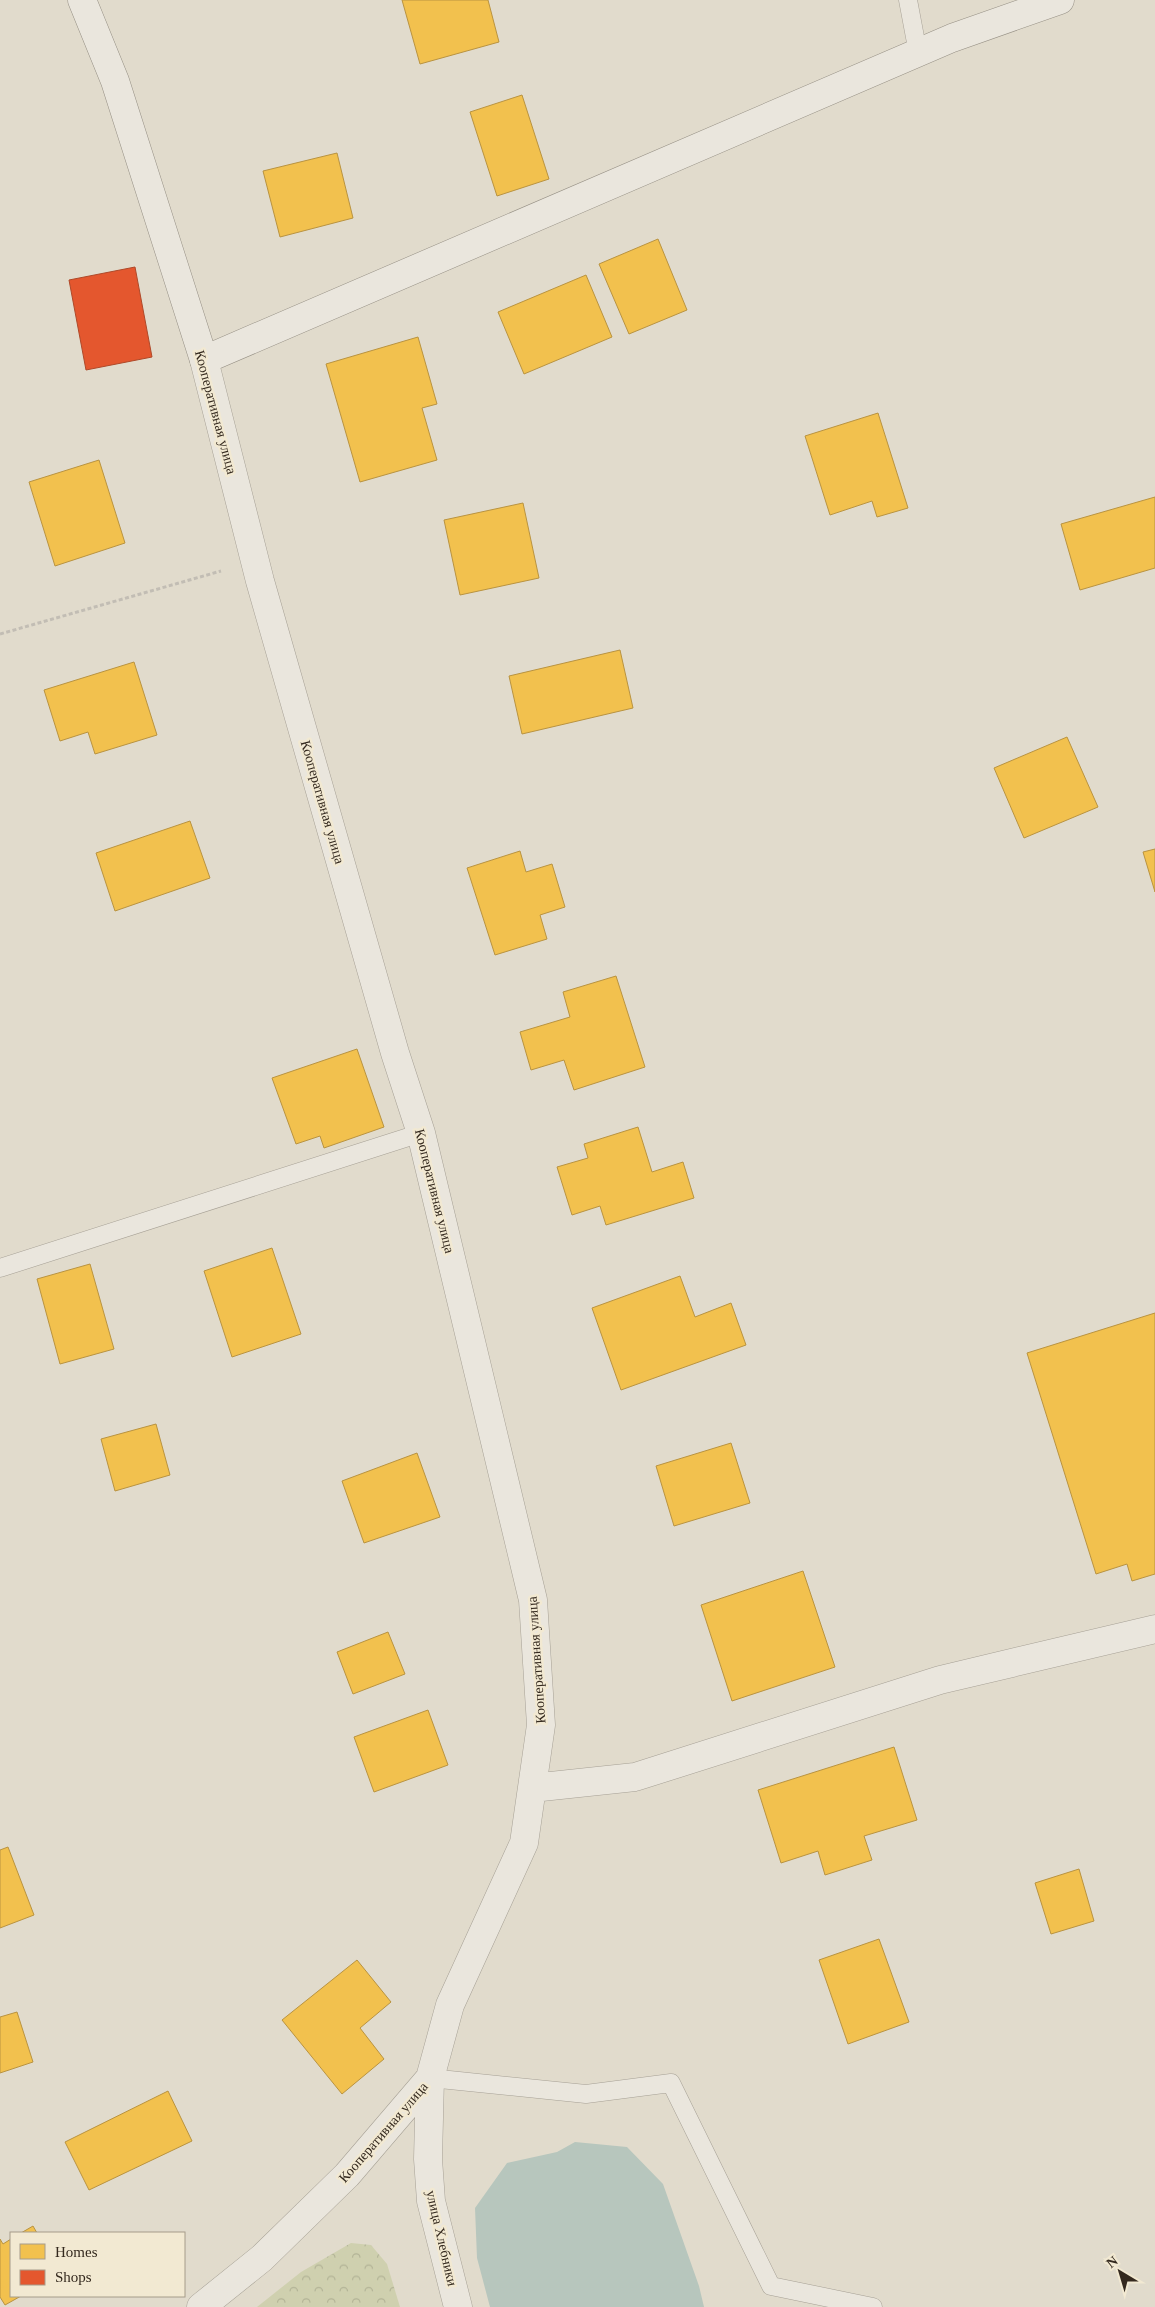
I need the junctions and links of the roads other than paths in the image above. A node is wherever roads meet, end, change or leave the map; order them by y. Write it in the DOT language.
graph roads {
  1 [pos="82,0"];
  2 [pos="908,0"];
  3 [pos="1060,0"];
  4 [pos="918,53"];
  5 [pos="204,360"];
  6 [pos="421,1133"];
  7 [pos="0,1268"];
  8 [pos="1155,1629"];
  9 [pos="532,1788"];
  10 [pos="430,2078"];
  11 [pos="201,2307"];
  12 [pos="458,2307"];
  13 [pos="873,2307"];
  1 -- 5 [label="street, Кооперативная улица"];
  2 -- 4 [label="lane"];
  3 -- 4 [label="street"];
  4 -- 5 [label="street"];
  5 -- 6 [label="street, Кооперативная улица"];
  6 -- 7 [label="lane"];
  6 -- 9 [label="street, Кооперативная улица"];
  8 -- 9 [label="street"];
  9 -- 10 [label="street, Кооперативная улица"];
  10 -- 11 [label="street, Кооперативная улица"];
  10 -- 12 [label="street, улица Хлебники"];
  10 -- 13 [label="lane"];
}
